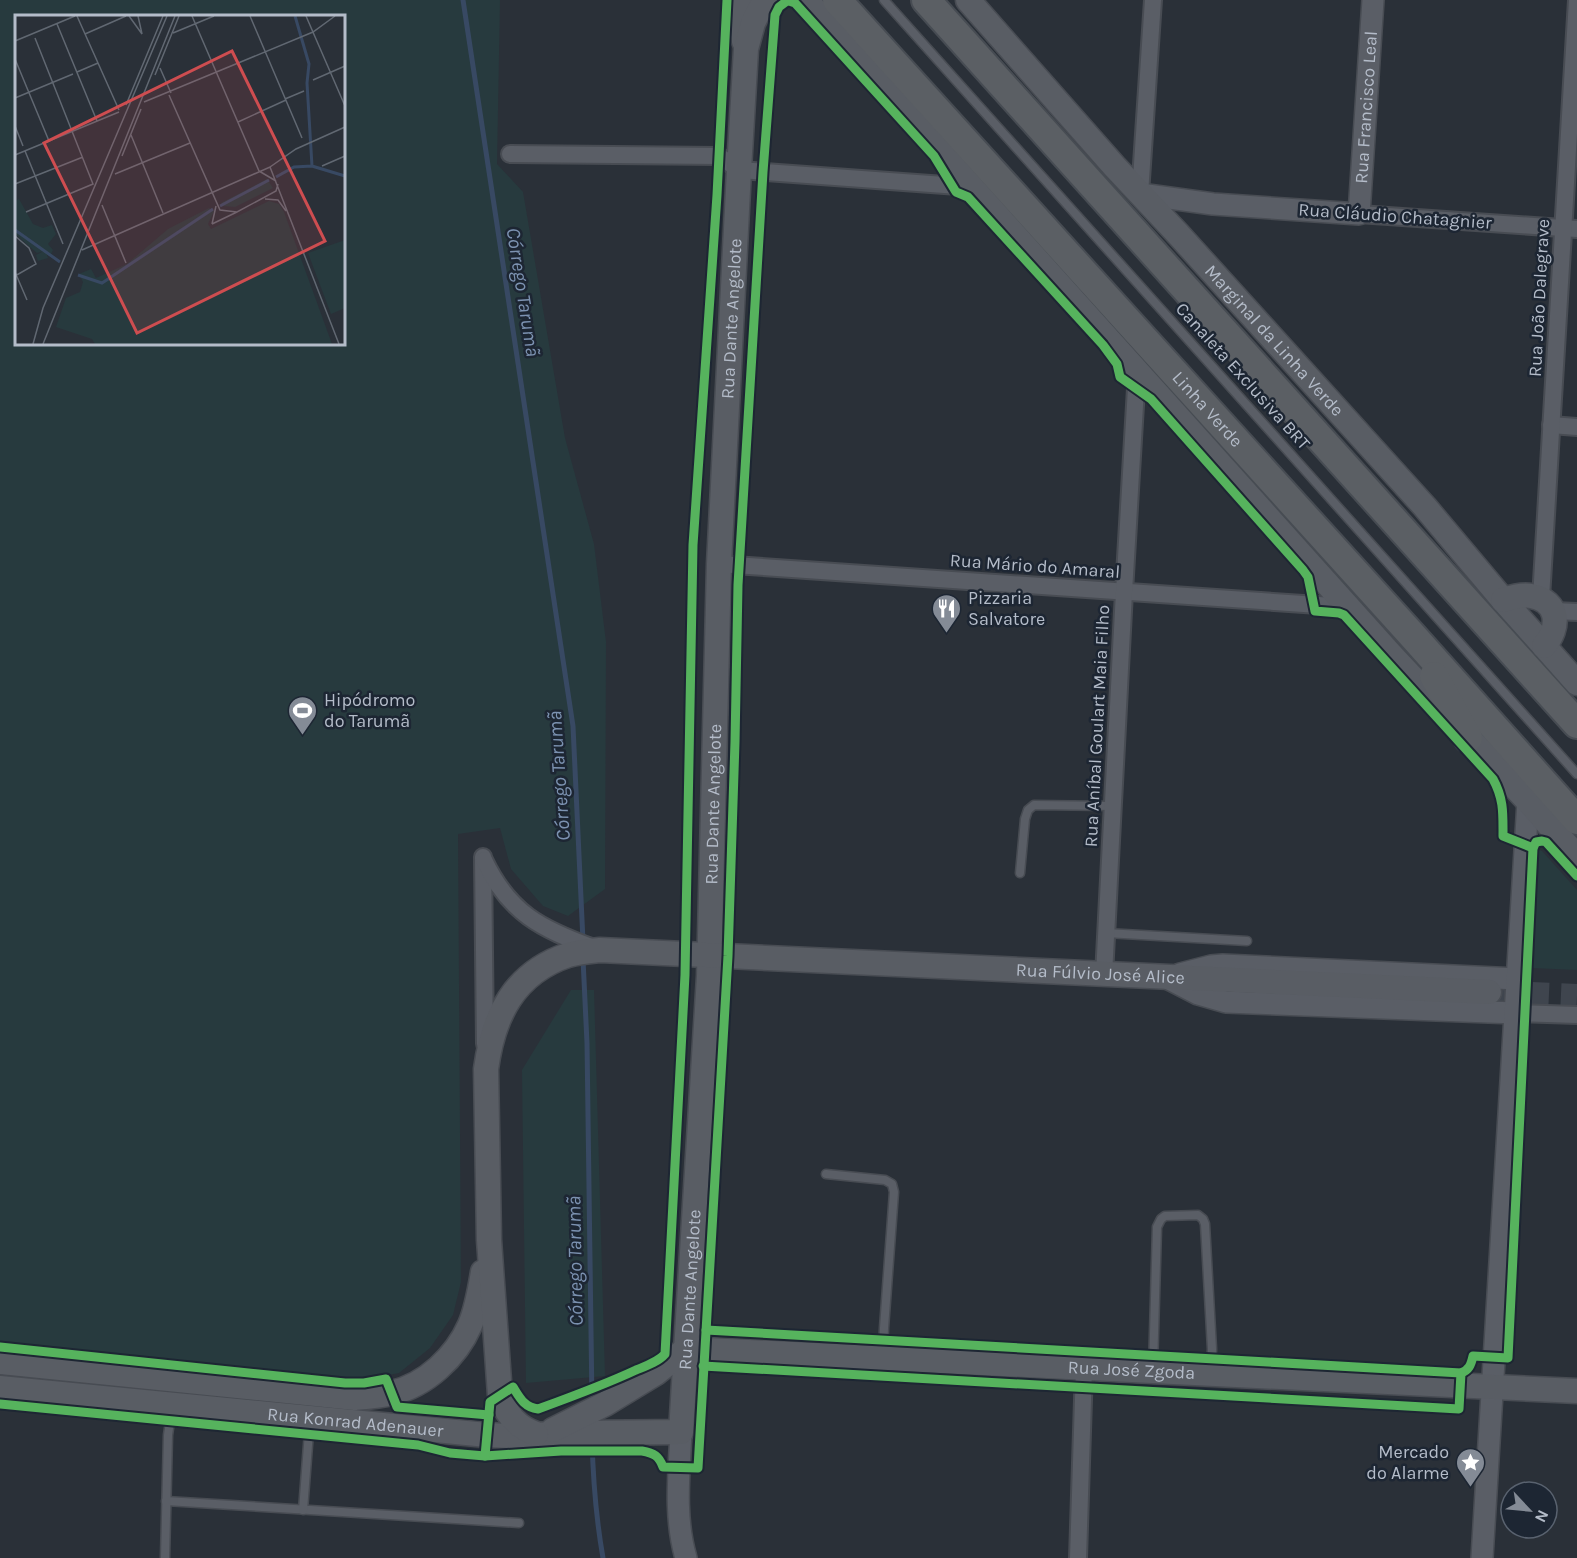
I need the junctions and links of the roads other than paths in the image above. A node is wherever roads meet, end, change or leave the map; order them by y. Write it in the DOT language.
graph roads {
  1 [pos="742,0"];
  2 [pos="766,0"];
  3 [pos="800,0"];
  4 [pos="807,0"];
  5 [pos="884,0"];
  6 [pos="926,0"];
  7 [pos="968,0"];
  8 [pos="1153,0"];
  9 [pos="1373,0"];
  10 [pos="1576,0"];
  11 [pos="830,10"];
  12 [pos="1576,37"];
  13 [pos="746,50"];
  14 [pos="1143,147"];
  15 [pos="510,154"];
  16 [pos="1114,166"];
  17 [pos="739,170"];
  18 [pos="972,187"];
  19 [pos="1140,194"];
  20 [pos="1213,204"];
  21 [pos="1359,214"];
  22 [pos="1570,229"];
  23 [pos="1178,234"];
  24 [pos="1137,371"];
  25 [pos="1551,425"];
  26 [pos="1577,427"];
  27 [pos="719,564"];
  28 [pos="1124,592"];
  29 [pos="1503,600"];
  30 [pos="1348,607"];
  31 [pos="1557,607"];
  32 [pos="1411,634"];
  33 [pos="1544,646"];
  34 [pos="1577,683"];
  35 [pos="1577,724"];
  36 [pos="1467,738"];
  37 [pos="1577,774"];
  38 [pos="1528,801"];
  39 [pos="1112,806"];
  40 [pos="1577,820"];
  41 [pos="1577,857"];
  42 [pos="1020,873"];
  43 [pos="1106,933"];
  44 [pos="1247,941"];
  45 [pos="570,947"];
  46 [pos="710,955"];
  47 [pos="1104,975"];
  48 [pos="1165,978"];
  49 [pos="1517,979"];
  50 [pos="1489,992"];
  51 [pos="1515,1013"];
  52 [pos="1577,1015"];
  53 [pos="486,1069"];
  54 [pos="826,1173"];
  55 [pos="489,1240"];
  56 [pos="686,1349"];
  57 [pos="883,1358"];
  58 [pos="0,1362"];
  59 [pos="1084,1368"];
  60 [pos="1153,1371"];
  61 [pos="1211,1374"];
  62 [pos="1492,1387"];
  63 [pos="0,1388"];
  64 [pos="1577,1391"];
  65 [pos="172,1404"];
  66 [pos="310,1418"];
  67 [pos="575,1427"];
  68 [pos="681,1432"];
  69 [pos="540,1434"];
  70 [pos="166,1501"];
  71 [pos="303,1510"];
  72 [pos="519,1524"];
  73 [pos="165,1558"];
  74 [pos="686,1558"];
  75 [pos="1078,1558"];
  76 [pos="1482,1558"];
  1 -- 13 [label="main road, Rua Dante Angelote"];
  2 -- 13 [label="main road, Rua Dante Angelote"];
  3 -- 11 [label="main road"];
  4 -- 11 [label="main road"];
  5 -- 37 [label="lane, Canaleta Exclusiva BRT"];
  6 -- 35 [label="highway"];
  7 -- 16 [label="main road, Marginal da Linha Verde"];
  8 -- 14 [label="street"];
  9 -- 21 [label="street, Rua Francisco Leal"];
  10 -- 12 [label="street, Rua João Dalegrave"];
  11 -- 18 [label="main road"];
  11 -- 32 [label="highway, Linha Verde"];
  12 -- 22 [label="street, Rua João Dalegrave"];
  13 -- 17 [label="main road, Rua Dante Angelote"];
  14 -- 16 [label="street"];
  14 -- 19 [label="street"];
  15 -- 17 [label="street"];
  16 -- 19 [label="main road, Marginal da Linha Verde"];
  17 -- 18 [label="street"];
  17 -- 27 [label="main road, Rua Dante Angelote"];
  18 -- 24 [label="main road"];
  19 -- 20 [label="street, Rua Cláudio Chatagnier"];
  19 -- 23 [label="main road, Marginal da Linha Verde"];
  20 -- 21 [label="street, Rua Cláudio Chatagnier"];
  20 -- 23 [label="street"];
  21 -- 22 [label="street, Rua Cláudio Chatagnier"];
  22 -- 25 [label="street, Rua João Dalegrave"];
  23 -- 29 [label="main road, Marginal da Linha Verde"];
  24 -- 28 [label="street, Rua Aníbal Goulart Maia Filho"];
  24 -- 30 [label="main road"];
  25 -- 26 [label="street"];
  25 -- 31 [label="street, Rua João Dalegrave"];
  27 -- 28 [label="street, Rua Mário do Amaral"];
  27 -- 46 [label="main road, Rua Dante Angelote"];
  28 -- 30 [label="street, Rua Mário do Amaral"];
  28 -- 39 [label="street, Rua Aníbal Goulart Maia Filho"];
  29 -- 31 [label="main road"];
  29 -- 33 [label="main road, Marginal da Linha Verde"];
  30 -- 36 [label="main road"];
  31 -- 33 [label="main road"];
  32 -- 36 [label="highway"];
  32 -- 40 [label="highway, Linha Verde"];
  33 -- 34 [label="main road, Marginal da Linha Verde"];
  36 -- 38 [label="main road"];
  38 -- 41 [label="main road"];
  38 -- 49 [label="street"];
  39 -- 42 [label="lane"];
  39 -- 43 [label="street, Rua Aníbal Goulart Maia Filho"];
  43 -- 44 [label="lane"];
  43 -- 47 [label="street, Rua Aníbal Goulart Maia Filho"];
  45 -- 46 [label="main road, Rua Fúlvio José Alice"];
  45 -- 53 [label="main road, Rua Fúlvio José Alice"];
  45 -- 53 [label="street"];
  46 -- 47 [label="main road, Rua Fúlvio José Alice"];
  46 -- 56 [label="main road, Rua Dante Angelote"];
  47 -- 48 [label="main road, Rua Fúlvio José Alice"];
  48 -- 49 [label="street"];
  48 -- 50 [label="main road, Rua Fúlvio José Alice"];
  48 -- 51 [label="street"];
  49 -- 51 [label="street"];
  51 -- 52 [label="street"];
  51 -- 62 [label="street"];
  53 -- 55 [label="main road, Rua Fúlvio José Alice"];
  54 -- 57 [label="lane"];
  55 -- 58 [label="main road, Rua Konrad Adenauer"];
  55 -- 69 [label="main road"];
  56 -- 57 [label="main road, Rua José Zgoda"];
  56 -- 67 [label="main road, Rua Konrad Adenauer"];
  56 -- 68 [label="main road, Rua Dante Angelote"];
  57 -- 59 [label="main road, Rua José Zgoda"];
  59 -- 60 [label="main road, Rua José Zgoda"];
  59 -- 75 [label="street"];
  60 -- 61 [label="main road, Rua José Zgoda"];
  60 -- 61 [label="lane"];
  61 -- 62 [label="main road, Rua José Zgoda"];
  62 -- 64 [label="main road, Rua José Zgoda"];
  62 -- 76 [label="street"];
  63 -- 65 [label="main road, Rua Konrad Adenauer"];
  65 -- 66 [label="main road, Rua Konrad Adenauer"];
  65 -- 70 [label="lane"];
  66 -- 69 [label="main road, Rua Konrad Adenauer"];
  66 -- 71 [label="lane"];
  67 -- 68 [label="main road"];
  67 -- 69 [label="main road, Rua Konrad Adenauer"];
  68 -- 74 [label="street, Rua Dante Angelote"];
  70 -- 71 [label="lane"];
  70 -- 73 [label="lane"];
  71 -- 72 [label="lane"];
}
